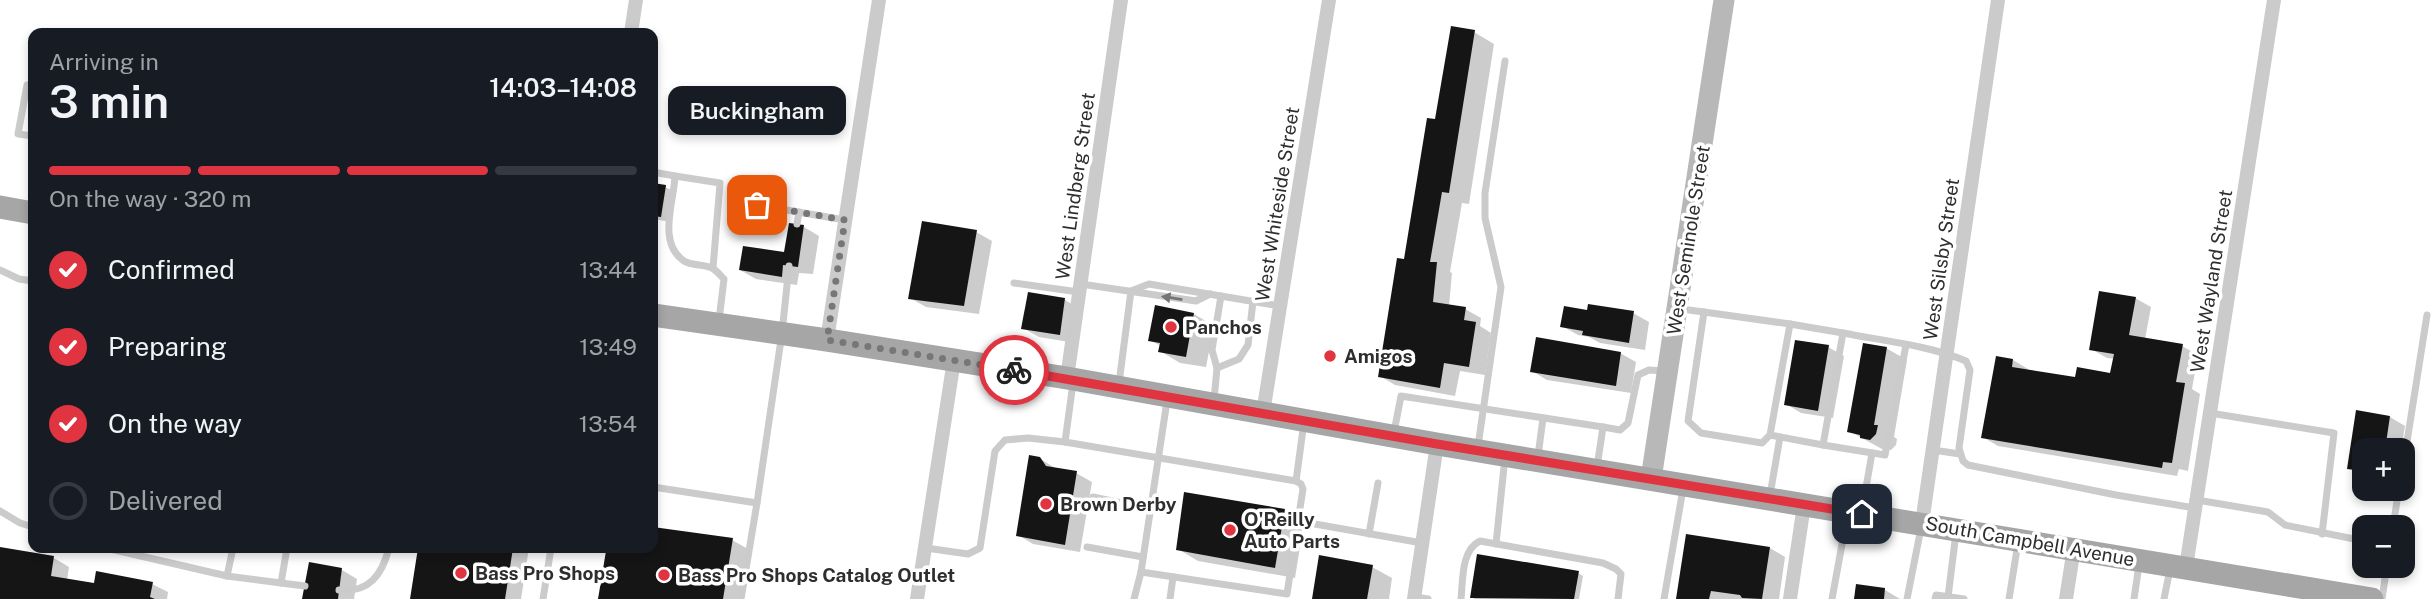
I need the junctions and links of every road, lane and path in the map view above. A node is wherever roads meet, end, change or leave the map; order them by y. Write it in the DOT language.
graph roads {
  1 [pos="636,0"];
  2 [pos="879,0"];
  3 [pos="1121,0"];
  4 [pos="1329,0"];
  5 [pos="1724,0"];
  6 [pos="1998,0"];
  7 [pos="2274,0"];
  8 [pos="632,28"];
  9 [pos="1505,61"];
  10 [pos="28,85"];
  11 [pos="28,135"];
  12 [pos="658,173"];
  13 [pos="676,176"];
  14 [pos="757,205"];
  15 [pos="0,208"];
  16 [pos="28,212"];
  17 [pos="799,212"];
  18 [pos="845,220"];
  19 [pos="797,224"];
  20 [pos="789,266"];
  21 [pos="713,268"];
  22 [pos="0,270"];
  23 [pos="28,280"];
  24 [pos="1014,283"];
  25 [pos="1080,288"];
  26 [pos="1131,291"];
  27 [pos="1221,296"];
  28 [pos="1253,302"];
  29 [pos="1280,306"];
  30 [pos="1677,308"];
  31 [pos="1704,312"];
  32 [pos="2427,315"];
  33 [pos="658,316"];
  34 [pos="719,324"];
  35 [pos="1790,324"];
  36 [pos="782,333"];
  37 [pos="1843,333"];
  38 [pos="827,340"];
  39 [pos="1906,345"];
  40 [pos="1947,353"];
  41 [pos="954,360"];
  42 [pos="1217,368"];
  43 [pos="1667,371"];
  44 [pos="1071,379"];
  45 [pos="1119,387"];
  46 [pos="1168,397"];
  47 [pos="1213,405"];
  48 [pos="1483,409"];
  49 [pos="2210,413"];
  50 [pos="1263,414"];
  51 [pos="1543,418"];
  52 [pos="1304,421"];
  53 [pos="1603,428"];
  54 [pos="1770,435"];
  55 [pos="1394,436"];
  56 [pos="1780,437"];
  57 [pos="2408,438"];
  58 [pos="1065,442"];
  59 [pos="1437,444"];
  60 [pos="1823,445"];
  61 [pos="1477,450"];
  62 [pos="1933,450"];
  63 [pos="1872,453"];
  64 [pos="1960,454"];
  65 [pos="1505,455"];
  66 [pos="1158,457"];
  67 [pos="1538,461"];
  68 [pos="1597,470"];
  69 [pos="1651,479"];
  70 [pos="1296,481"];
  71 [pos="1378,483"];
  72 [pos="1683,485"];
  73 [pos="658,488"];
  74 [pos="1093,497"];
  75 [pos="1769,499"];
  76 [pos="757,503"];
  77 [pos="2196,504"];
  78 [pos="1804,505"];
  79 [pos="1150,509"];
  80 [pos="0,511"];
  81 [pos="1855,512"];
  82 [pos="1298,521"];
  83 [pos="1922,523"];
  84 [pos="28,525"];
  85 [pos="1957,529"];
  86 [pos="1369,534"];
  87 [pos="2322,534"];
  88 [pos="2019,539"];
  89 [pos="2352,539"];
  90 [pos="1423,543"];
  91 [pos="1496,544"];
  92 [pos="1087,547"];
  93 [pos="925,548"];
  94 [pos="2074,548"];
  95 [pos="130,553"];
  96 [pos="143,553"];
  97 [pos="232,553"];
  98 [pos="287,553"];
  99 [pos="387,553"];
  100 [pos="550,553"];
  101 [pos="143,557"];
  102 [pos="1143,557"];
  103 [pos="2140,559"];
  104 [pos="2178,566"];
  105 [pos="1140,572"];
  106 [pos="227,576"];
  107 [pos="1173,577"];
  108 [pos="2385,578"];
  109 [pos="281,583"];
  110 [pos="305,586"];
  111 [pos="339,590"];
  112 [pos="1948,597"];
  113 [pos="1419,598"];
  114 [pos="543,599"];
  115 [pos="741,599"];
  116 [pos="917,599"];
  117 [pos="1134,599"];
  118 [pos="1170,599"];
  119 [pos="1461,599"];
  120 [pos="1618,599"];
  121 [pos="1664,599"];
  122 [pos="1790,599"];
  123 [pos="1832,599"];
  124 [pos="1907,599"];
  125 [pos="1935,599"];
  126 [pos="1964,599"];
  127 [pos="2009,599"];
  128 [pos="2066,599"];
  129 [pos="2134,599"];
  130 [pos="2165,599"];
  131 [pos="2372,599"];
  132 [pos="2382,599"];
  1 -- 8 [label="street"];
  2 -- 18 [label="street"];
  3 -- 25 [label="street, West Lindberg Street"];
  4 -- 29 [label="street, West Whiteside Street"];
  5 -- 30 [label="street, West Seminole Street"];
  6 -- 40 [label="street, West Silsby Street"];
  7 -- 49 [label="street, West Wayland Street"];
  9 -- 48 [label="lane"];
  10 -- 11 [label="lane"];
  12 -- 13 [label="lane"];
  13 -- 21 [label="lane"];
  13 -- 21 [label="lane"];
  14 -- 17 [label="lane"];
  15 -- 16 [label="main road"];
  17 -- 18 [label="lane"];
  17 -- 19 [label="lane"];
  18 -- 38 [label="street"];
  20 -- 36 [label="lane"];
  21 -- 34 [label="lane"];
  22 -- 23 [label="lane"];
  24 -- 25 [label="lane"];
  25 -- 26 [label="lane"];
  25 -- 44 [label="street, West Lindberg Street"];
  26 -- 27 [label="lane"];
  26 -- 45 [label="lane"];
  27 -- 28 [label="lane"];
  27 -- 42 [label="lane"];
  28 -- 29 [label="lane"];
  28 -- 42 [label="lane"];
  29 -- 50 [label="street, West Whiteside Street"];
  30 -- 31 [label="lane"];
  30 -- 43 [label="street, West Seminole Street"];
  31 -- 35 [label="lane"];
  31 -- 54 [label="lane"];
  32 -- 57 [label="lane"];
  33 -- 34 [label="main road, South Campbell Avenue"];
  34 -- 36 [label="main road, South Campbell Avenue"];
  35 -- 37 [label="lane"];
  35 -- 54 [label="lane"];
  36 -- 38 [label="main road, South Campbell Avenue"];
  36 -- 76 [label="lane"];
  37 -- 39 [label="lane"];
  37 -- 60 [label="lane"];
  38 -- 41 [label="main road, South Campbell Avenue"];
  39 -- 40 [label="lane"];
  39 -- 63 [label="lane"];
  40 -- 62 [label="street, West Silsby Street"];
  40 -- 64 [label="lane"];
  41 -- 44 [label="main road, South Campbell Avenue"];
  41 -- 93 [label="street"];
  42 -- 47 [label="lane"];
  43 -- 53 [label="lane"];
  43 -- 69 [label="street, West Seminole Street"];
  44 -- 45 [label="main road, South Campbell Avenue"];
  44 -- 58 [label="lane"];
  45 -- 46 [label="main road, South Campbell Avenue"];
  46 -- 47 [label="main road, South Campbell Avenue"];
  46 -- 66 [label="lane"];
  47 -- 50 [label="main road, South Campbell Avenue"];
  48 -- 51 [label="lane"];
  48 -- 55 [label="lane"];
  48 -- 61 [label="lane"];
  49 -- 77 [label="street, West Wayland Street"];
  49 -- 87 [label="lane"];
  50 -- 52 [label="main road, South Campbell Avenue"];
  51 -- 53 [label="lane"];
  51 -- 67 [label="lane"];
  52 -- 55 [label="main road, South Campbell Avenue"];
  52 -- 70 [label="lane"];
  53 -- 68 [label="lane"];
  54 -- 56 [label="lane"];
  55 -- 59 [label="main road, South Campbell Avenue"];
  56 -- 60 [label="lane"];
  56 -- 75 [label="lane"];
  58 -- 66 [label="lane"];
  58 -- 93 [label="lane"];
  59 -- 61 [label="main road, South Campbell Avenue"];
  59 -- 90 [label="street"];
  60 -- 63 [label="lane"];
  61 -- 65 [label="main road, South Campbell Avenue"];
  62 -- 64 [label="lane"];
  62 -- 83 [label="street, West Silsby Street"];
  63 -- 81 [label="lane"];
  64 -- 77 [label="lane"];
  65 -- 67 [label="main road, South Campbell Avenue"];
  65 -- 91 [label="lane"];
  66 -- 70 [label="lane"];
  66 -- 79 [label="lane"];
  67 -- 68 [label="main road, South Campbell Avenue"];
  68 -- 69 [label="main road, South Campbell Avenue"];
  69 -- 72 [label="main road, South Campbell Avenue"];
  70 -- 82 [label="lane"];
  71 -- 86 [label="lane"];
  72 -- 75 [label="main road, South Campbell Avenue"];
  72 -- 121 [label="lane"];
  73 -- 76 [label="lane"];
  74 -- 79 [label="lane"];
  75 -- 78 [label="main road, South Campbell Avenue"];
  76 -- 115 [label="lane"];
  77 -- 87 [label="lane"];
  77 -- 104 [label="street, West Wayland Street"];
  78 -- 81 [label="main road, South Campbell Avenue"];
  78 -- 122 [label="street"];
  79 -- 102 [label="lane"];
  80 -- 84 [label="lane"];
  81 -- 83 [label="main road, South Campbell Avenue"];
  81 -- 123 [label="lane"];
  82 -- 86 [label="lane"];
  82 -- 107 [label="lane"];
  83 -- 85 [label="main road, South Campbell Avenue"];
  83 -- 124 [label="lane"];
  85 -- 88 [label="main road, South Campbell Avenue"];
  85 -- 112 [label="lane"];
  86 -- 90 [label="lane"];
  87 -- 89 [label="lane"];
  88 -- 94 [label="main road, South Campbell Avenue"];
  88 -- 127 [label="lane"];
  90 -- 113 [label="street"];
  91 -- 119 [label="lane"];
  91 -- 120 [label="lane"];
  92 -- 102 [label="lane"];
  93 -- 116 [label="street"];
  94 -- 103 [label="main road, South Campbell Avenue"];
  94 -- 128 [label="street"];
  95 -- 101 [label="lane"];
  96 -- 101 [label="lane"];
  97 -- 106 [label="lane"];
  98 -- 109 [label="lane"];
  99 -- 111 [label="lane"];
  100 -- 114 [label="lane"];
  101 -- 106 [label="lane"];
  102 -- 105 [label="lane"];
  103 -- 104 [label="main road, South Campbell Avenue"];
  103 -- 129 [label="lane"];
  104 -- 130 [label="lane"];
  104 -- 131 [label="main road, South Campbell Avenue"];
  105 -- 107 [label="lane"];
  105 -- 117 [label="lane"];
  106 -- 109 [label="lane"];
  107 -- 118 [label="lane"];
  108 -- 132 [label="lane"];
  109 -- 110 [label="lane"];
  112 -- 125 [label="lane"];
  112 -- 126 [label="lane"];
}
